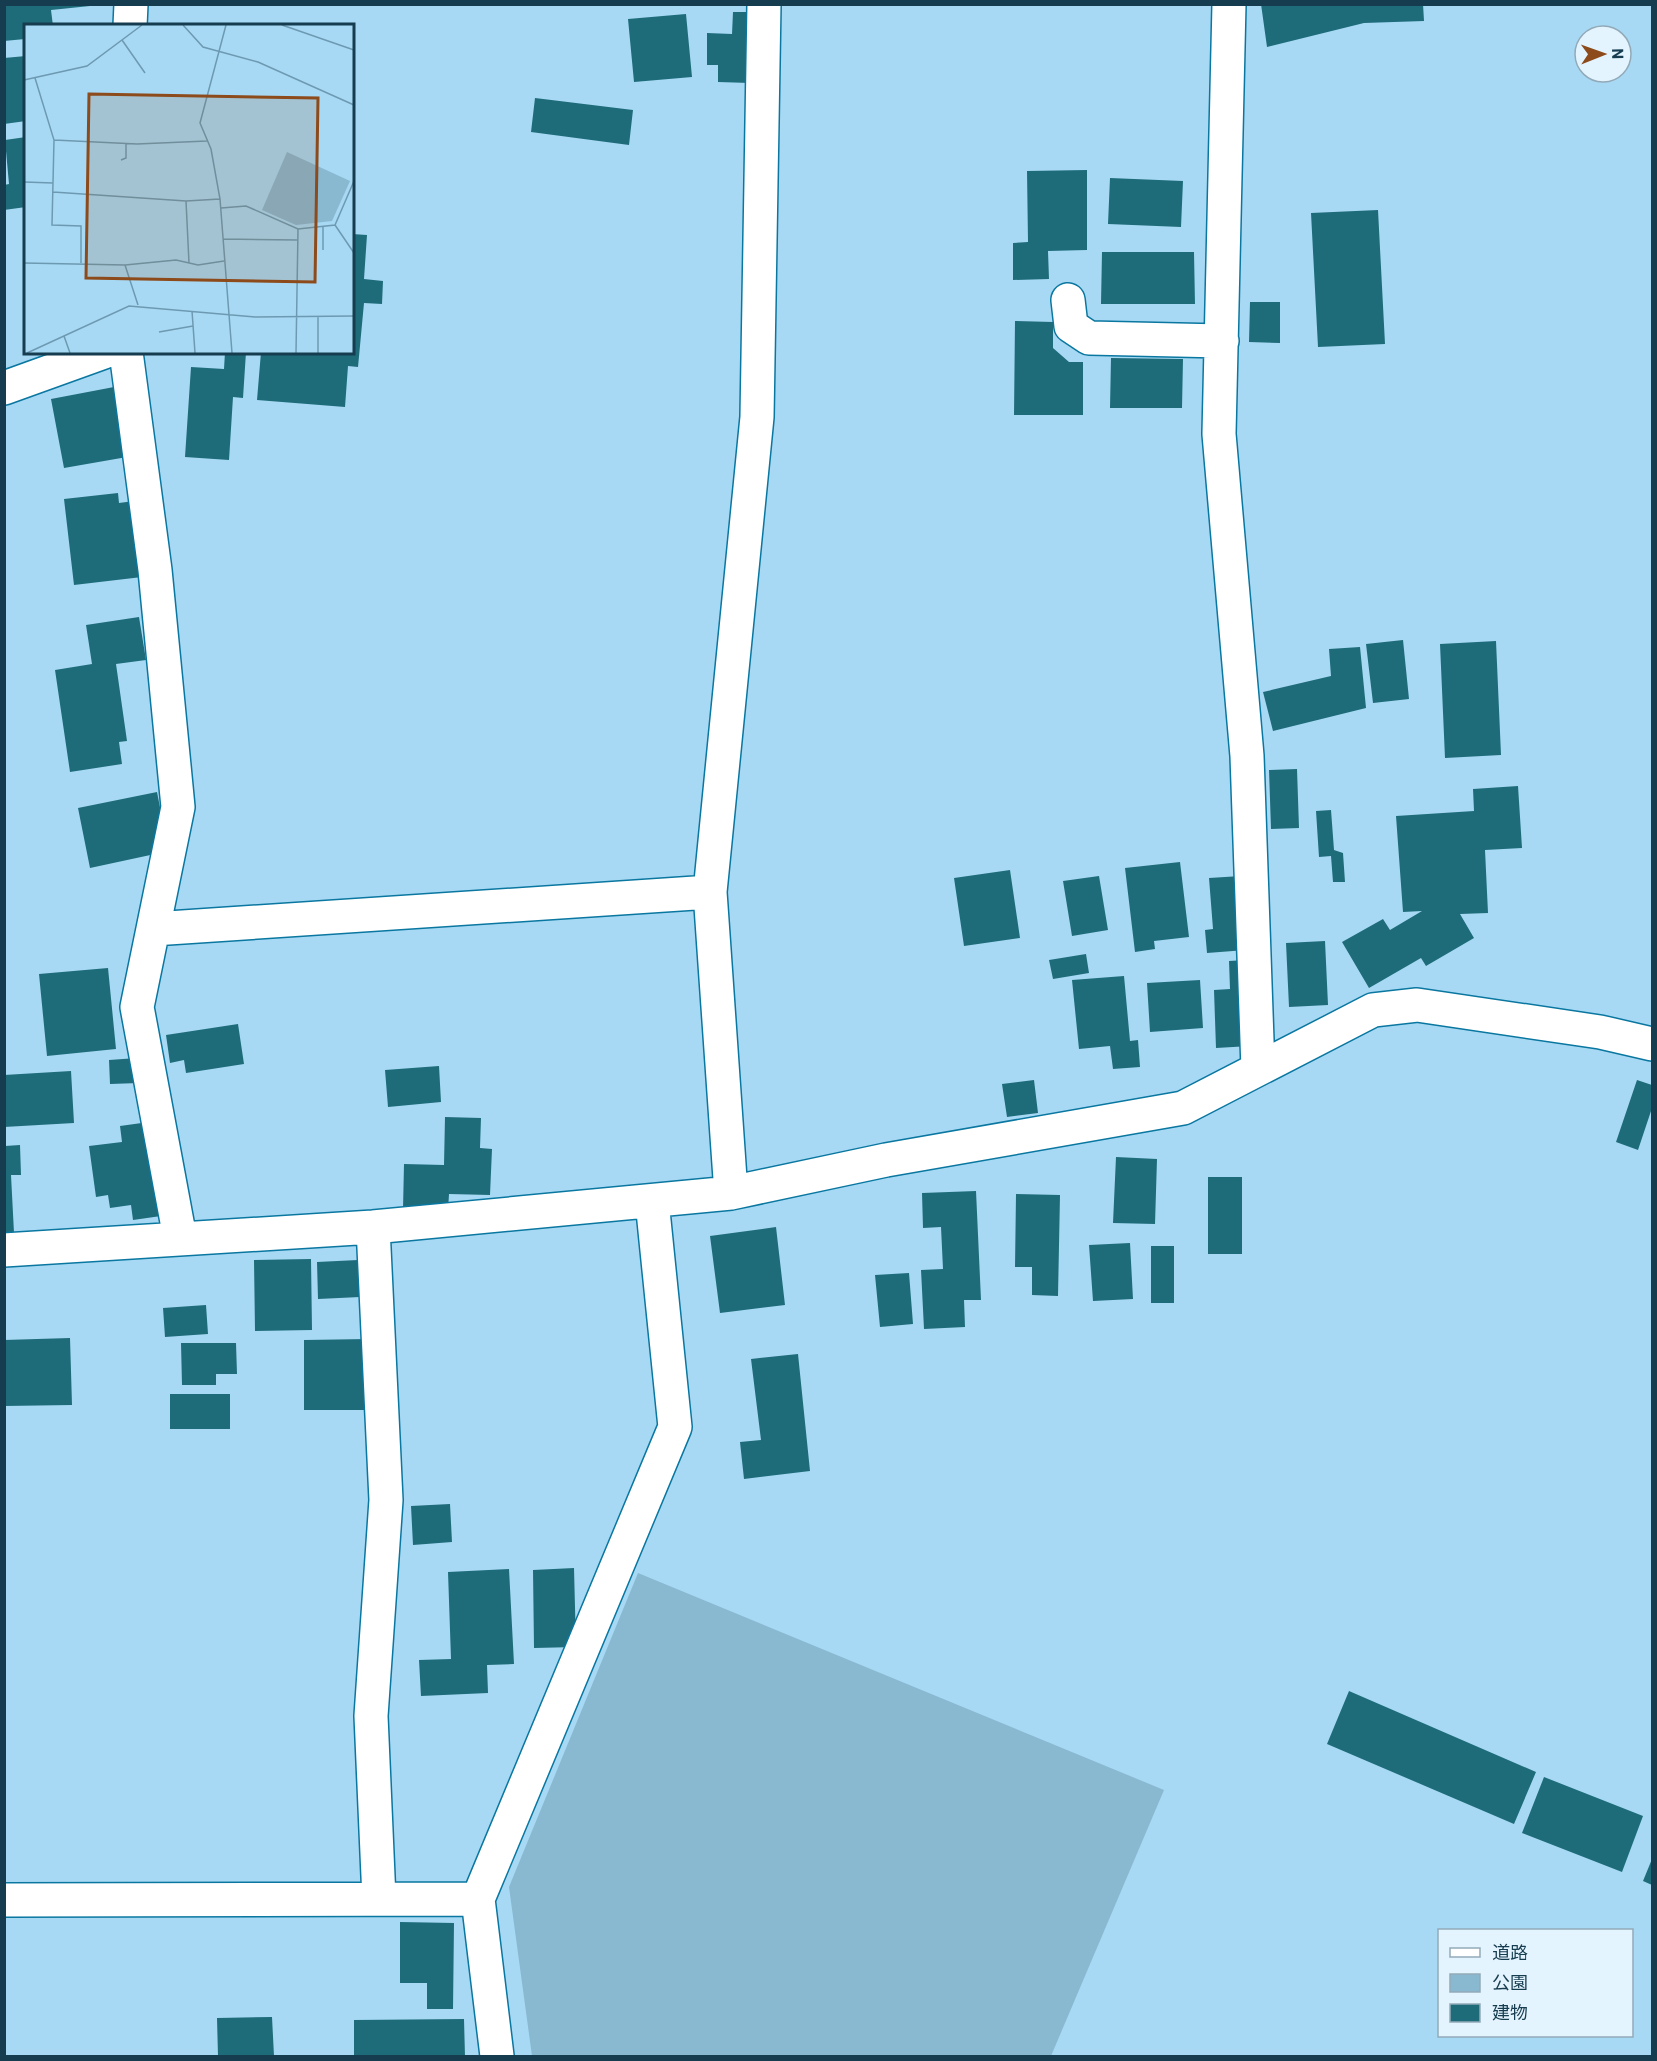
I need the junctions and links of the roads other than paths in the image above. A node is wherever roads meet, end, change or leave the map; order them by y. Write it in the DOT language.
graph roads {
  1 [pos="131,4"];
  2 [pos="764,4"];
  3 [pos="1229,4"];
  4 [pos="130,24"];
  5 [pos="1068,300"];
  6 [pos="1222,341"];
  7 [pos="98,354"];
  8 [pos="126,354"];
  9 [pos="4,388"];
  10 [pos="710,892"];
  11 [pos="153,929"];
  12 [pos="1653,1044"];
  13 [pos="1258,1069"];
  14 [pos="731,1192"];
  15 [pos="652,1201"];
  16 [pos="373,1227"];
  17 [pos="180,1238"];
  18 [pos="4,1250"];
  19 [pos="379,1899"];
  20 [pos="478,1899"];
  21 [pos="4,1900"];
  22 [pos="497,2056"];
  1 -- 4 [label="street"];
  2 -- 10 [label="street"];
  3 -- 6 [label="street"];
  5 -- 6 [label="street"];
  6 -- 13 [label="street"];
  7 -- 9 [label="street"];
  8 -- 11 [label="street"];
  10 -- 11 [label="street"];
  10 -- 14 [label="street"];
  11 -- 17 [label="street"];
  12 -- 13 [label="street"];
  13 -- 14 [label="street"];
  14 -- 15 [label="street"];
  15 -- 16 [label="street"];
  15 -- 20 [label="street"];
  16 -- 17 [label="street"];
  16 -- 19 [label="street"];
  17 -- 18 [label="street"];
  19 -- 20 [label="street"];
  19 -- 21 [label="street"];
  20 -- 22 [label="street"];
}
